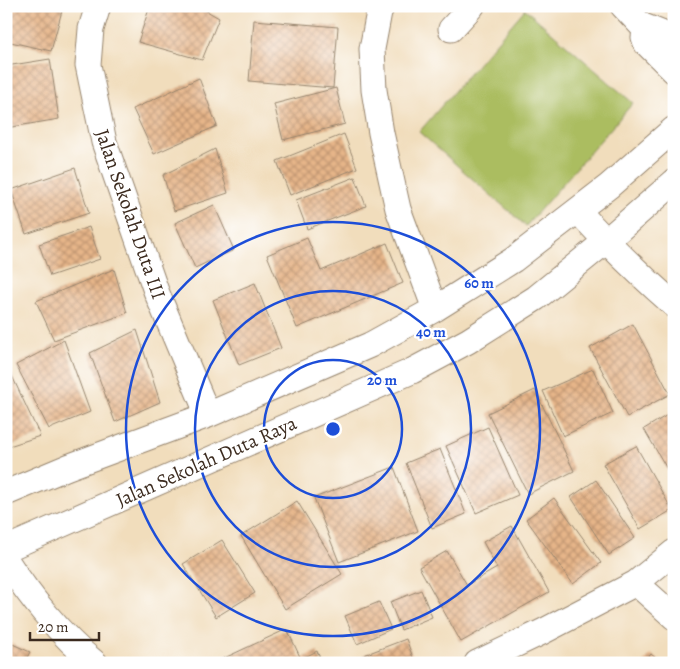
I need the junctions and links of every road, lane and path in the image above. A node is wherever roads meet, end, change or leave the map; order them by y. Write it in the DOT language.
graph roads {
  1 [pos="98,6"];
  2 [pos="382,6"];
  3 [pos="472,6"];
  4 [pos="623,6"];
  5 [pos="641,25"];
  6 [pos="451,29"];
  7 [pos="674,47"];
  8 [pos="674,71"];
  9 [pos="674,129"];
  10 [pos="674,182"];
  11 [pos="578,211"];
  12 [pos="606,242"];
  13 [pos="674,305"];
  14 [pos="435,309"];
  15 [pos="208,415"];
  16 [pos="6,492"];
  17 [pos="6,549"];
  18 [pos="674,552"];
  19 [pos="6,560"];
  20 [pos="636,583"];
  21 [pos="674,617"];
  22 [pos="95,663"];
  23 [pos="478,663"];
  1 -- 15 [label="street, Jalan Sekolah Duta III"];
  2 -- 14 [label="street"];
  3 -- 6 [label="street"];
  4 -- 5 [label="street"];
  5 -- 7 [label="street"];
  5 -- 8 [label="street"];
  9 -- 11 [label="street, Jalan Sekolah Duta Raya"];
  10 -- 12 [label="street, Jalan Sekolah Duta Raya"];
  11 -- 12 [label="street"];
  11 -- 14 [label="street, Jalan Sekolah Duta Raya"];
  12 -- 13 [label="street"];
  12 -- 17 [label="street, Jalan Sekolah Duta Raya"];
  14 -- 15 [label="street, Jalan Sekolah Duta Raya"];
  15 -- 16 [label="street, Jalan Sekolah Duta Raya"];
  18 -- 20 [label="street"];
  19 -- 22 [label="street"];
  20 -- 21 [label="street"];
  20 -- 23 [label="street"];
}
